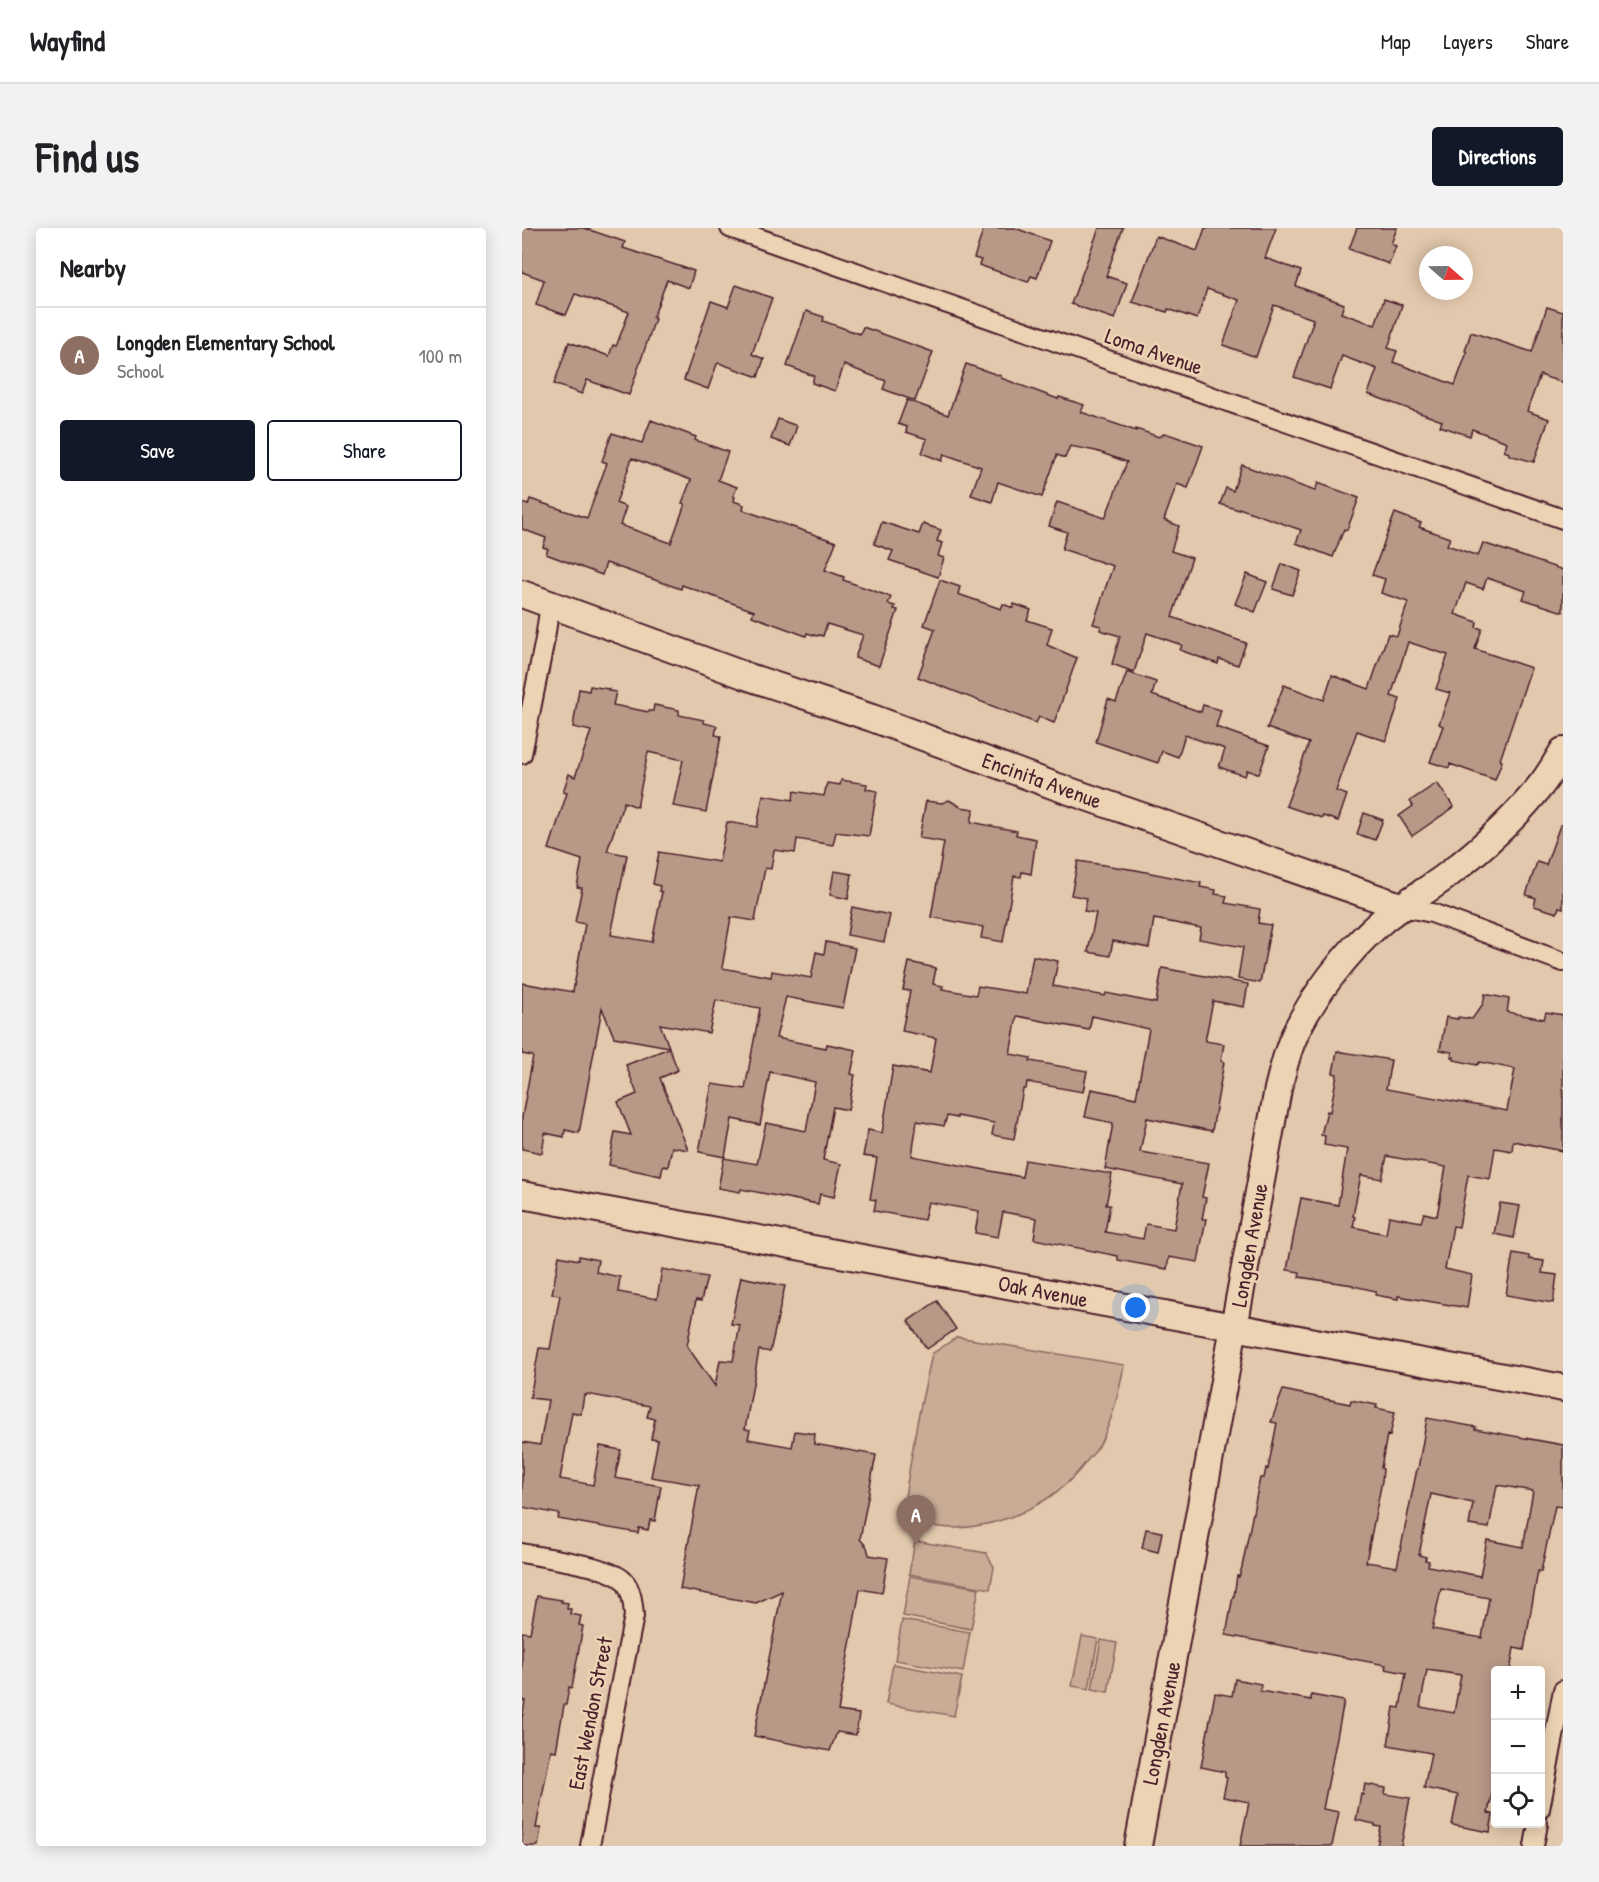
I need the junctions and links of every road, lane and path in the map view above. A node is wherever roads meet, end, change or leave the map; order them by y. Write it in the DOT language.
graph roads {
  1 [pos="730,228"];
  2 [pos="1563,519"];
  3 [pos="522,594"];
  4 [pos="550,604"];
  5 [pos="1563,751"];
  6 [pos="522,754"];
  7 [pos="1403,907"];
  8 [pos="1563,962"];
  9 [pos="522,1195"];
  10 [pos="1234,1327"];
  11 [pos="1563,1388"];
  12 [pos="522,1553"];
  13 [pos="1563,1689"];
  14 [pos="1545,1783"];
  15 [pos="1537,1828"];
  16 [pos="590,1846"];
  17 [pos="1138,1846"];
  18 [pos="1534,1846"];
  1 -- 2 [label="street, Loma Avenue"];
  3 -- 4 [label="street, Encinita Avenue"];
  4 -- 6 [label="street"];
  4 -- 7 [label="street, Encinita Avenue"];
  5 -- 7 [label="street, Longden Avenue"];
  7 -- 8 [label="street, Encinita Avenue"];
  7 -- 10 [label="street, Longden Avenue"];
  9 -- 10 [label="street, Oak Avenue"];
  10 -- 11 [label="street, Oak Avenue"];
  10 -- 17 [label="street, Longden Avenue"];
  12 -- 16 [label="street, East Wendon Street"];
  13 -- 14 [label="street"];
  15 -- 18 [label="street"];
}
